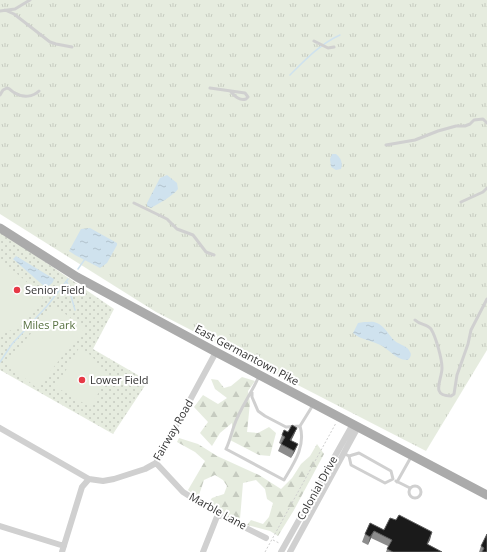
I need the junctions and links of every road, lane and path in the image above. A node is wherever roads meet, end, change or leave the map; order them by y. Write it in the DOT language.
graph roads {
  1 [pos="30,0"];
  2 [pos="5,10"];
  3 [pos="0,11"];
  4 [pos="314,41"];
  5 [pos="72,47"];
  6 [pos="334,47"];
  7 [pos="210,88"];
  8 [pos="39,91"];
  9 [pos="230,91"];
  10 [pos="0,94"];
  11 [pos="487,123"];
  12 [pos="386,145"];
  13 [pos="487,188"];
  14 [pos="461,202"];
  15 [pos="134,203"];
  16 [pos="0,228"];
  17 [pos="214,255"];
  18 [pos="487,299"];
  19 [pos="415,320"];
  20 [pos="216,352"];
  21 [pos="260,375"];
  22 [pos="252,392"];
  23 [pos="314,404"];
  24 [pos="336,423"];
  25 [pos="355,425"];
  26 [pos="300,426"];
  27 [pos="0,428"];
  28 [pos="346,454"];
  29 [pos="411,455"];
  30 [pos="156,463"];
  31 [pos="88,479"];
  32 [pos="393,479"];
  33 [pos="398,482"];
  34 [pos="410,488"];
  35 [pos="487,496"];
  36 [pos="218,514"];
  37 [pos="0,526"];
  38 [pos="269,539"];
  39 [pos="63,549"];
  40 [pos="281,549"];
  41 [pos="203,552"];
  42 [pos="265,552"];
  43 [pos="290,552"];
  1 -- 2 [label="lane"];
  2 -- 3 [label="lane"];
  2 -- 5 [label="lane"];
  4 -- 6 [label="lane"];
  7 -- 9 [label="lane"];
  8 -- 10 [label="lane"];
  9 -- 9 [label="lane"];
  11 -- 12 [label="lane"];
  13 -- 14 [label="lane"];
  15 -- 17 [label="lane"];
  16 -- 20 [label="main road, East Germantown Pike"];
  18 -- 19 [label="lane"];
  20 -- 21 [label="main road, East Germantown Pike"];
  20 -- 30 [label="street, Fairway Road"];
  21 -- 22 [label="lane"];
  21 -- 23 [label="main road, East Germantown Pike"];
  22 -- 26 [label="lane"];
  22 -- 26 [label="lane"];
  23 -- 25 [label="main road, East Germantown Pike"];
  23 -- 26 [label="lane"];
  24 -- 38 [label="path"];
  25 -- 28 [label="street, Colonial Drive"];
  25 -- 29 [label="main road, East Germantown Pike"];
  25 -- 40 [label="street, Colonial Drive"];
  27 -- 31 [label="street, Fairway Road"];
  28 -- 32 [label="lane"];
  28 -- 32 [label="lane"];
  28 -- 43 [label="street, Colonial Drive"];
  29 -- 33 [label="lane"];
  29 -- 35 [label="main road, East Germantown Pike"];
  30 -- 31 [label="street, Fairway Road"];
  30 -- 36 [label="street, Marble Lane"];
  31 -- 39 [label="street"];
  32 -- 33 [label="lane"];
  33 -- 34 [label="lane"];
  34 -- 34 [label="lane"];
  36 -- 38 [label="street, Marble Lane"];
  36 -- 41 [label="street"];
  37 -- 39 [label="street"];
  38 -- 40 [label="path"];
  38 -- 42 [label="path"];
}
